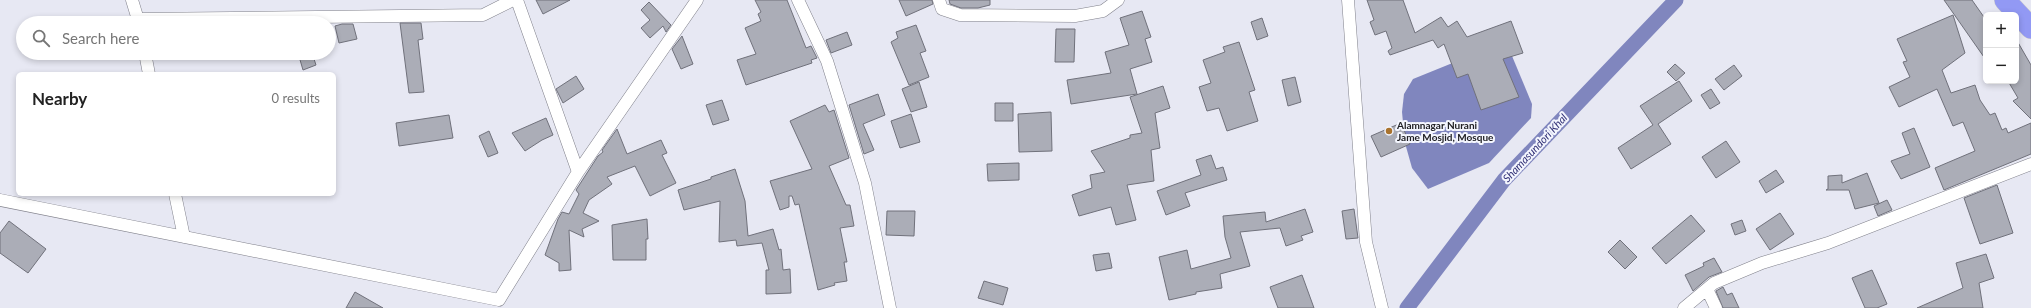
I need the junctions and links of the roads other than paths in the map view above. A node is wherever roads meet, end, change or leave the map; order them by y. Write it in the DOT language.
graph roads {
  1 [pos="132,0"];
  2 [pos="513,0"];
  3 [pos="517,0"];
  4 [pos="697,0"];
  5 [pos="798,0"];
  6 [pos="939,0"];
  7 [pos="1118,0"];
  8 [pos="1348,0"];
  9 [pos="2006,0"];
  10 [pos="137,16"];
  11 [pos="336,18"];
  12 [pos="2031,28"];
  13 [pos="147,60"];
  14 [pos="150,72"];
  15 [pos="2031,164"];
  16 [pos="578,172"];
  17 [pos="175,196"];
  18 [pos="0,200"];
  19 [pos="184,237"];
  20 [pos="1707,289"];
  21 [pos="496,304"];
  22 [pos="890,308"];
  23 [pos="1382,308"];
  24 [pos="1684,308"];
  25 [pos="1716,308"];
  1 -- 10 [label="street"];
  2 -- 11 [label="street"];
  3 -- 16 [label="street"];
  4 -- 16 [label="street"];
  5 -- 22 [label="street"];
  6 -- 7 [label="street"];
  8 -- 23 [label="street"];
  9 -- 12 [label="highway"];
  13 -- 14 [label="street"];
  15 -- 20 [label="street"];
  16 -- 21 [label="street"];
  17 -- 19 [label="street"];
  18 -- 19 [label="street"];
  19 -- 21 [label="street"];
  20 -- 24 [label="street"];
  20 -- 25 [label="street"];
}
